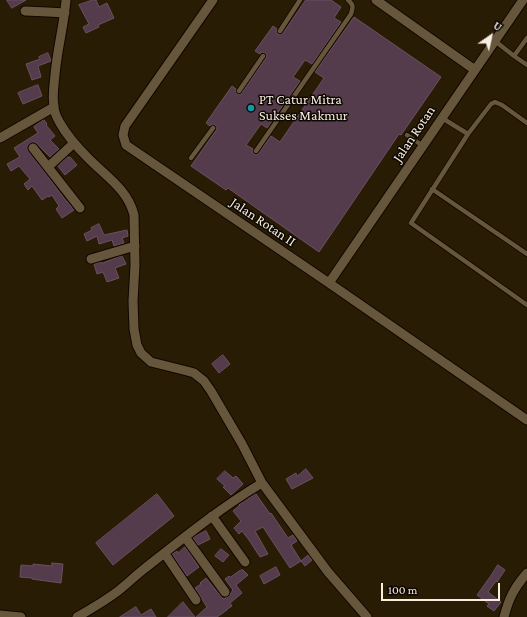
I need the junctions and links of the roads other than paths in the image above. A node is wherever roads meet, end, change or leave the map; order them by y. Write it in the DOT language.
graph roads {
  1 [pos="66,0"];
  2 [pos="213,0"];
  3 [pos="300,0"];
  4 [pos="348,0"];
  5 [pos="376,0"];
  6 [pos="523,0"];
  7 [pos="25,11"];
  8 [pos="65,13"];
  9 [pos="280,31"];
  10 [pos="527,38"];
  11 [pos="495,41"];
  12 [pos="262,56"];
  13 [pos="514,56"];
  14 [pos="527,65"];
  15 [pos="475,70"];
  16 [pos="239,91"];
  17 [pos="54,107"];
  18 [pos="442,118"];
  19 [pos="527,123"];
  20 [pos="213,128"];
  21 [pos="468,134"];
  22 [pos="406,135"];
  23 [pos="0,138"];
  24 [pos="74,143"];
  25 [pos="423,146"];
  26 [pos="33,148"];
  27 [pos="256,151"];
  28 [pos="191,158"];
  29 [pos="48,167"];
  30 [pos="432,188"];
  31 [pos="80,208"];
  32 [pos="135,246"];
  33 [pos="527,254"];
  34 [pos="91,259"];
  35 [pos="329,283"];
  36 [pos="527,305"];
  37 [pos="527,420"];
  38 [pos="262,483"];
  39 [pos="212,516"];
  40 [pos="185,537"];
  41 [pos="165,554"];
  42 [pos="246,562"];
  43 [pos="527,573"];
  44 [pos="225,592"];
  45 [pos="196,600"];
  46 [pos="0,615"];
  47 [pos="21,617"];
  48 [pos="77,617"];
  49 [pos="367,617"];
  50 [pos="504,617"];
  1 -- 8 [label="street"];
  2 -- 35 [label="street, Jalan Rotan II"];
  3 -- 9 [label="lane"];
  4 -- 27 [label="lane"];
  5 -- 15 [label="street"];
  6 -- 11 [label="street, Jalan Rotan"];
  7 -- 8 [label="street"];
  8 -- 17 [label="street"];
  10 -- 13 [label="lane"];
  11 -- 13 [label="lane"];
  11 -- 15 [label="street, Jalan Rotan"];
  12 -- 16 [label="lane"];
  13 -- 14 [label="lane"];
  15 -- 18 [label="street, Jalan Rotan"];
  17 -- 23 [label="street"];
  17 -- 24 [label="street"];
  18 -- 21 [label="lane"];
  18 -- 25 [label="street, Jalan Rotan"];
  19 -- 21 [label="lane"];
  20 -- 28 [label="lane"];
  21 -- 30 [label="lane"];
  22 -- 25 [label="lane"];
  24 -- 29 [label="street"];
  24 -- 32 [label="street"];
  25 -- 35 [label="street, Jalan Rotan"];
  26 -- 29 [label="street"];
  29 -- 31 [label="street"];
  30 -- 33 [label="lane"];
  30 -- 36 [label="lane"];
  32 -- 34 [label="street"];
  32 -- 38 [label="street"];
  35 -- 37 [label="street, Jalan Rotan II"];
  38 -- 39 [label="street"];
  38 -- 49 [label="street"];
  39 -- 40 [label="street"];
  39 -- 42 [label="street"];
  40 -- 41 [label="street"];
  40 -- 44 [label="street"];
  41 -- 45 [label="street"];
  41 -- 48 [label="street"];
  43 -- 50 [label="street"];
  46 -- 47 [label="street"];
}
